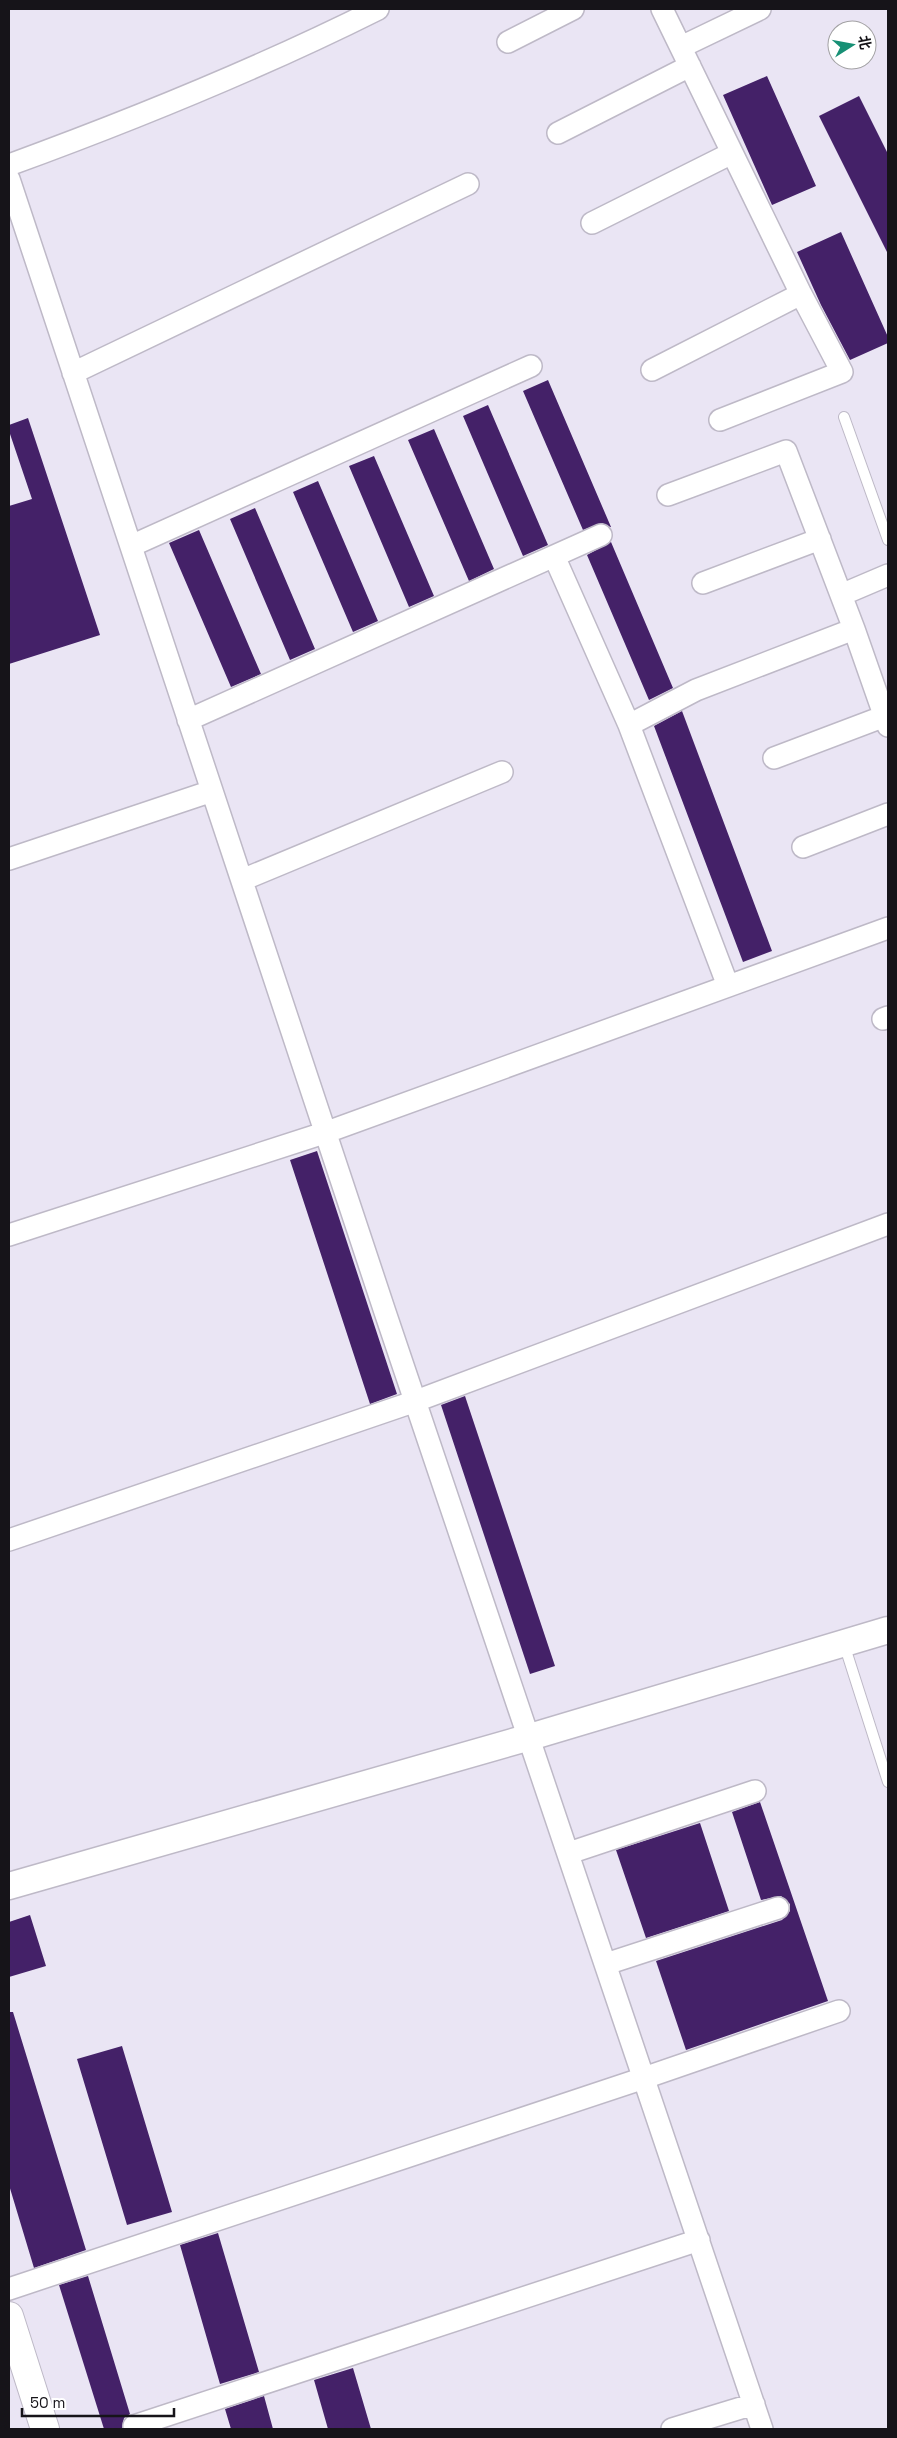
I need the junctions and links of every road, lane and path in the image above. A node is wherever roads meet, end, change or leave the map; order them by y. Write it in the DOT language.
graph roads {
  1 [pos="378,9"];
  2 [pos="573,9"];
  3 [pos="662,9"];
  4 [pos="760,9"];
  5 [pos="508,42"];
  6 [pos="681,47"];
  7 [pos="690,66"];
  8 [pos="558,133"];
  9 [pos="732,153"];
  10 [pos="9,165"];
  11 [pos="9,179"];
  12 [pos="468,184"];
  13 [pos="592,224"];
  14 [pos="801,294"];
  15 [pos="531,366"];
  16 [pos="652,370"];
  17 [pos="73,373"];
  18 [pos="844,417"];
  19 [pos="720,420"];
  20 [pos="668,495"];
  21 [pos="601,535"];
  22 [pos="820,539"];
  23 [pos="888,540"];
  24 [pos="131,546"];
  25 [pos="554,556"];
  26 [pos="888,575"];
  27 [pos="703,583"];
  28 [pos="841,595"];
  29 [pos="854,629"];
  30 [pos="188,720"];
  31 [pos="887,721"];
  32 [pos="629,725"];
  33 [pos="774,758"];
  34 [pos="502,772"];
  35 [pos="212,790"];
  36 [pos="888,814"];
  37 [pos="803,847"];
  38 [pos="9,859"];
  39 [pos="242,880"];
  40 [pos="888,928"];
  41 [pos="728,986"];
  42 [pos="327,1132"];
  43 [pos="888,1224"];
  44 [pos="9,1235"];
  45 [pos="416,1401"];
  46 [pos="9,1540"];
  47 [pos="888,1630"];
  48 [pos="844,1643"];
  49 [pos="530,1737"];
  50 [pos="888,1782"];
  51 [pos="755,1791"];
  52 [pos="569,1853"];
  53 [pos="9,1886"];
  54 [pos="778,1908"];
  55 [pos="606,1964"];
  56 [pos="839,2010"];
  57 [pos="644,2078"];
  58 [pos="699,2240"];
  59 [pos="9,2289"];
  60 [pos="9,2316"];
  61 [pos="754,2404"];
  62 [pos="134,2426"];
  63 [pos="46,2429"];
  64 [pos="672,2429"];
  65 [pos="762,2429"];
  1 -- 10 [label="street"];
  2 -- 5 [label="street"];
  3 -- 6 [label="street"];
  4 -- 6 [label="street"];
  6 -- 7 [label="street"];
  7 -- 8 [label="street"];
  7 -- 9 [label="street"];
  9 -- 13 [label="street"];
  9 -- 14 [label="street"];
  11 -- 17 [label="street"];
  12 -- 17 [label="street"];
  14 -- 16 [label="street"];
  14 -- 19 [label="street"];
  15 -- 24 [label="street"];
  17 -- 24 [label="street"];
  18 -- 23 [label="lane"];
  20 -- 22 [label="street"];
  21 -- 25 [label="street"];
  22 -- 27 [label="street"];
  22 -- 28 [label="street"];
  24 -- 30 [label="street"];
  25 -- 30 [label="street"];
  25 -- 32 [label="street"];
  26 -- 28 [label="street"];
  28 -- 29 [label="street"];
  29 -- 31 [label="street"];
  29 -- 32 [label="street"];
  30 -- 35 [label="street"];
  31 -- 33 [label="street"];
  32 -- 41 [label="street"];
  34 -- 39 [label="street"];
  35 -- 38 [label="street"];
  35 -- 39 [label="street"];
  36 -- 37 [label="street"];
  39 -- 42 [label="street"];
  40 -- 41 [label="street"];
  41 -- 42 [label="street"];
  42 -- 44 [label="street"];
  42 -- 45 [label="street"];
  43 -- 45 [label="street"];
  45 -- 46 [label="street"];
  45 -- 49 [label="street"];
  47 -- 48 [label="street"];
  48 -- 49 [label="street"];
  48 -- 50 [label="lane"];
  49 -- 52 [label="street"];
  49 -- 53 [label="street"];
  51 -- 52 [label="street"];
  52 -- 55 [label="street"];
  54 -- 55 [label="street"];
  55 -- 57 [label="street"];
  56 -- 57 [label="street"];
  57 -- 58 [label="street"];
  57 -- 59 [label="street"];
  58 -- 61 [label="street"];
  58 -- 62 [label="street"];
  60 -- 63 [label="main road"];
  61 -- 64 [label="street"];
  61 -- 65 [label="street"];
}
